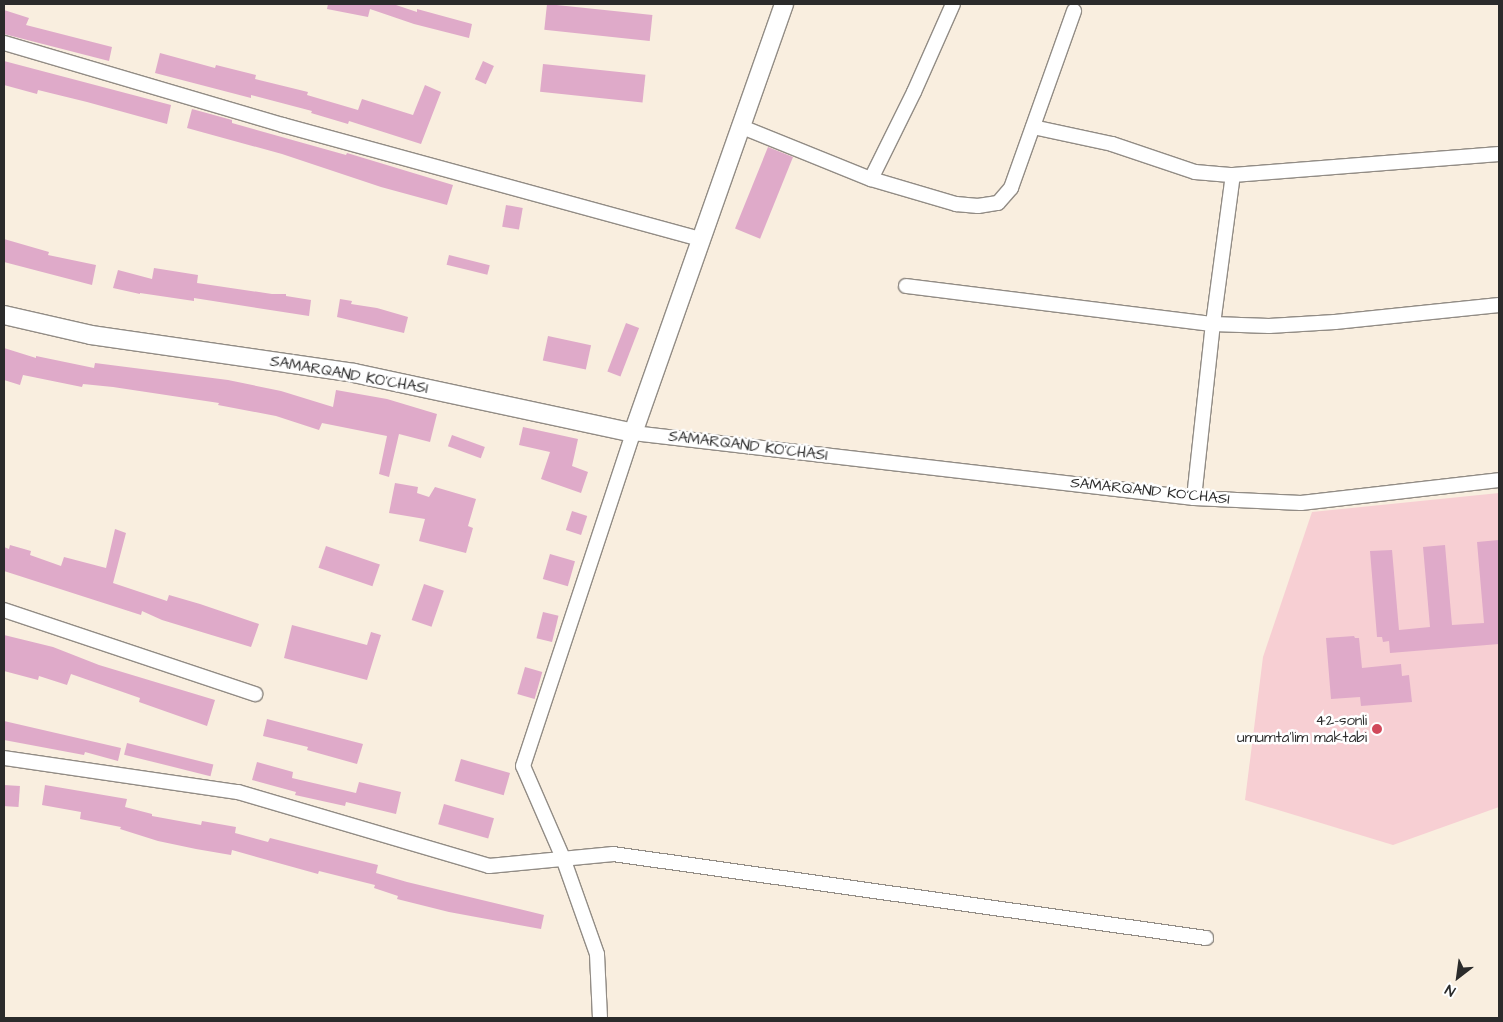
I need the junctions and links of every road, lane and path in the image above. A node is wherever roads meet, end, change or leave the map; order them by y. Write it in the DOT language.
graph roads {
  1 [pos="784,4"];
  2 [pos="953,4"];
  3 [pos="1074,10"];
  4 [pos="4,43"];
  5 [pos="742,127"];
  6 [pos="1034,127"];
  7 [pos="1499,154"];
  8 [pos="1234,175"];
  9 [pos="871,180"];
  10 [pos="700,239"];
  11 [pos="906,286"];
  12 [pos="1499,306"];
  13 [pos="4,315"];
  14 [pos="1213,324"];
  15 [pos="633,433"];
  16 [pos="1499,480"];
  17 [pos="1194,498"];
  18 [pos="4,610"];
  19 [pos="255,694"];
  20 [pos="4,758"];
  21 [pos="563,858"];
  22 [pos="1206,938"];
  23 [pos="600,1018"];
  1 -- 5 [label="street"];
  2 -- 9 [label="street"];
  3 -- 6 [label="street"];
  4 -- 10 [label="street"];
  5 -- 9 [label="street"];
  5 -- 10 [label="street"];
  6 -- 8 [label="street"];
  6 -- 9 [label="street"];
  7 -- 8 [label="street"];
  8 -- 14 [label="street"];
  10 -- 15 [label="street"];
  11 -- 14 [label="street"];
  12 -- 14 [label="street"];
  13 -- 15 [label="street, SAMARQAND KO'CHASI"];
  14 -- 17 [label="street"];
  15 -- 17 [label="street, SAMARQAND KO'CHASI"];
  15 -- 21 [label="street"];
  16 -- 17 [label="street, SAMARQAND KO'CHASI"];
  18 -- 19 [label="street"];
  20 -- 21 [label="street"];
  21 -- 22 [label="street"];
  21 -- 23 [label="street"];
}
